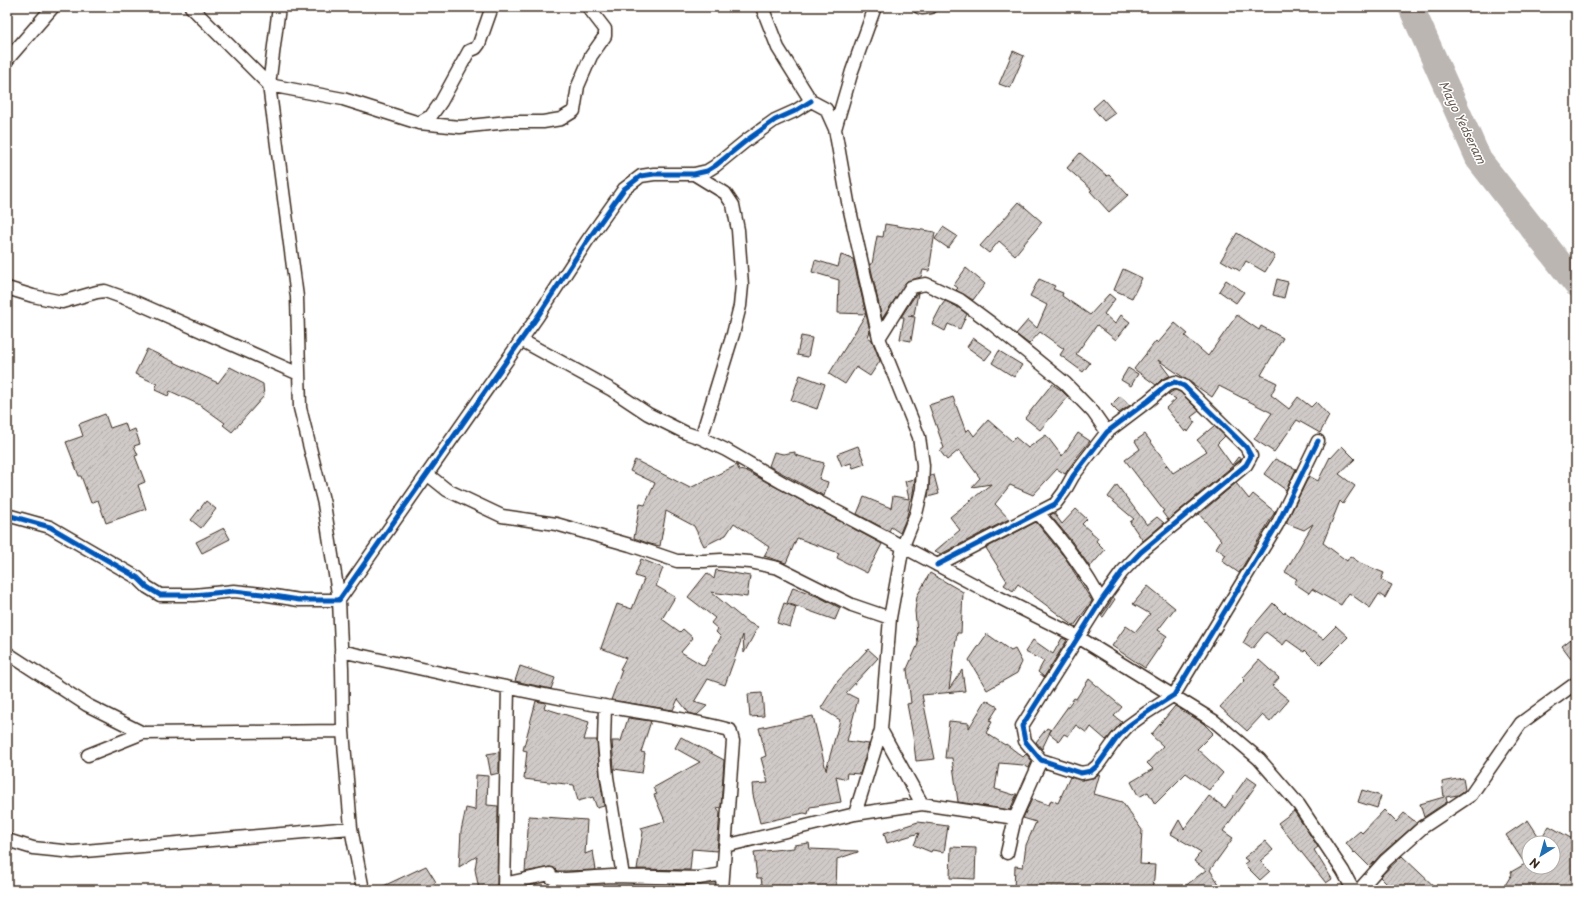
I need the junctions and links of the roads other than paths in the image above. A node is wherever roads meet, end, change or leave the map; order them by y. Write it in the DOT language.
graph roads {
  1 [pos="53,7"];
  2 [pos="191,7"];
  3 [pos="279,7"];
  4 [pos="492,7"];
  5 [pos="588,7"];
  6 [pos="762,7"];
  7 [pos="875,7"];
  8 [pos="919,7"];
  9 [pos="931,7"];
  10 [pos="7,60"];
  11 [pos="269,85"];
  12 [pos="811,101"];
  13 [pos="419,123"];
  14 [pos="835,129"];
  15 [pos="694,174"];
  16 [pos="7,288"];
  17 [pos="879,338"];
  18 [pos="521,340"];
  19 [pos="299,374"];
  20 [pos="1107,432"];
  21 [pos="702,438"];
  22 [pos="1318,441"];
  23 [pos="427,474"];
  24 [pos="1038,513"];
  25 [pos="7,515"];
  26 [pos="903,546"];
  27 [pos="937,565"];
  28 [pos="339,600"];
  29 [pos="1101,601"];
  30 [pos="890,618"];
  31 [pos="1078,637"];
  32 [pos="341,651"];
  33 [pos="7,653"];
  34 [pos="1576,683"];
  35 [pos="508,688"];
  36 [pos="1174,695"];
  37 [pos="605,706"];
  38 [pos="881,730"];
  39 [pos="343,731"];
  40 [pos="143,733"];
  41 [pos="88,755"];
  42 [pos="1041,760"];
  43 [pos="922,804"];
  44 [pos="855,814"];
  45 [pos="1015,818"];
  46 [pos="351,828"];
  47 [pos="7,840"];
  48 [pos="725,846"];
  49 [pos="1008,853"];
  50 [pos="723,874"];
  51 [pos="623,876"];
  52 [pos="504,887"];
  53 [pos="363,890"];
  54 [pos="722,890"];
  55 [pos="1353,890"];
  56 [pos="1359,890"];
  1 -- 10 [label="street"];
  2 -- 11 [label="street"];
  3 -- 11 [label="street"];
  4 -- 13 [label="street"];
  5 -- 13 [label="street"];
  6 -- 12 [label="street"];
  7 -- 14 [label="street"];
  8 -- 9 [label="street"];
  11 -- 13 [label="street"];
  11 -- 19 [label="street"];
  12 -- 14 [label="street"];
  12 -- 15 [label="street"];
  14 -- 17 [label="street"];
  15 -- 18 [label="street"];
  15 -- 21 [label="street"];
  16 -- 19 [label="street"];
  17 -- 20 [label="street"];
  17 -- 26 [label="street"];
  18 -- 21 [label="street"];
  18 -- 23 [label="street"];
  19 -- 28 [label="street"];
  20 -- 24 [label="street"];
  20 -- 29 [label="street"];
  21 -- 26 [label="street"];
  22 -- 36 [label="street"];
  23 -- 28 [label="street"];
  23 -- 30 [label="street"];
  24 -- 27 [label="street"];
  24 -- 29 [label="street"];
  25 -- 28 [label="street"];
  26 -- 27 [label="street"];
  26 -- 30 [label="street"];
  27 -- 31 [label="street"];
  28 -- 32 [label="street"];
  29 -- 31 [label="street"];
  30 -- 38 [label="street"];
  31 -- 36 [label="street"];
  31 -- 42 [label="street"];
  32 -- 35 [label="street"];
  32 -- 39 [label="street"];
  33 -- 40 [label="street"];
  34 -- 56 [label="street"];
  35 -- 37 [label="street"];
  35 -- 52 [label="street"];
  36 -- 42 [label="street"];
  36 -- 55 [label="street"];
  37 -- 48 [label="street"];
  37 -- 51 [label="street"];
  38 -- 43 [label="street"];
  38 -- 44 [label="street"];
  39 -- 40 [label="street"];
  39 -- 46 [label="street"];
  40 -- 41 [label="street"];
  42 -- 45 [label="street"];
  43 -- 44 [label="street"];
  43 -- 45 [label="street"];
  44 -- 48 [label="street"];
  45 -- 49 [label="street"];
  46 -- 47 [label="street"];
  46 -- 53 [label="street"];
  48 -- 50 [label="street"];
  50 -- 51 [label="street"];
  50 -- 54 [label="street"];
  51 -- 52 [label="street"];
}
